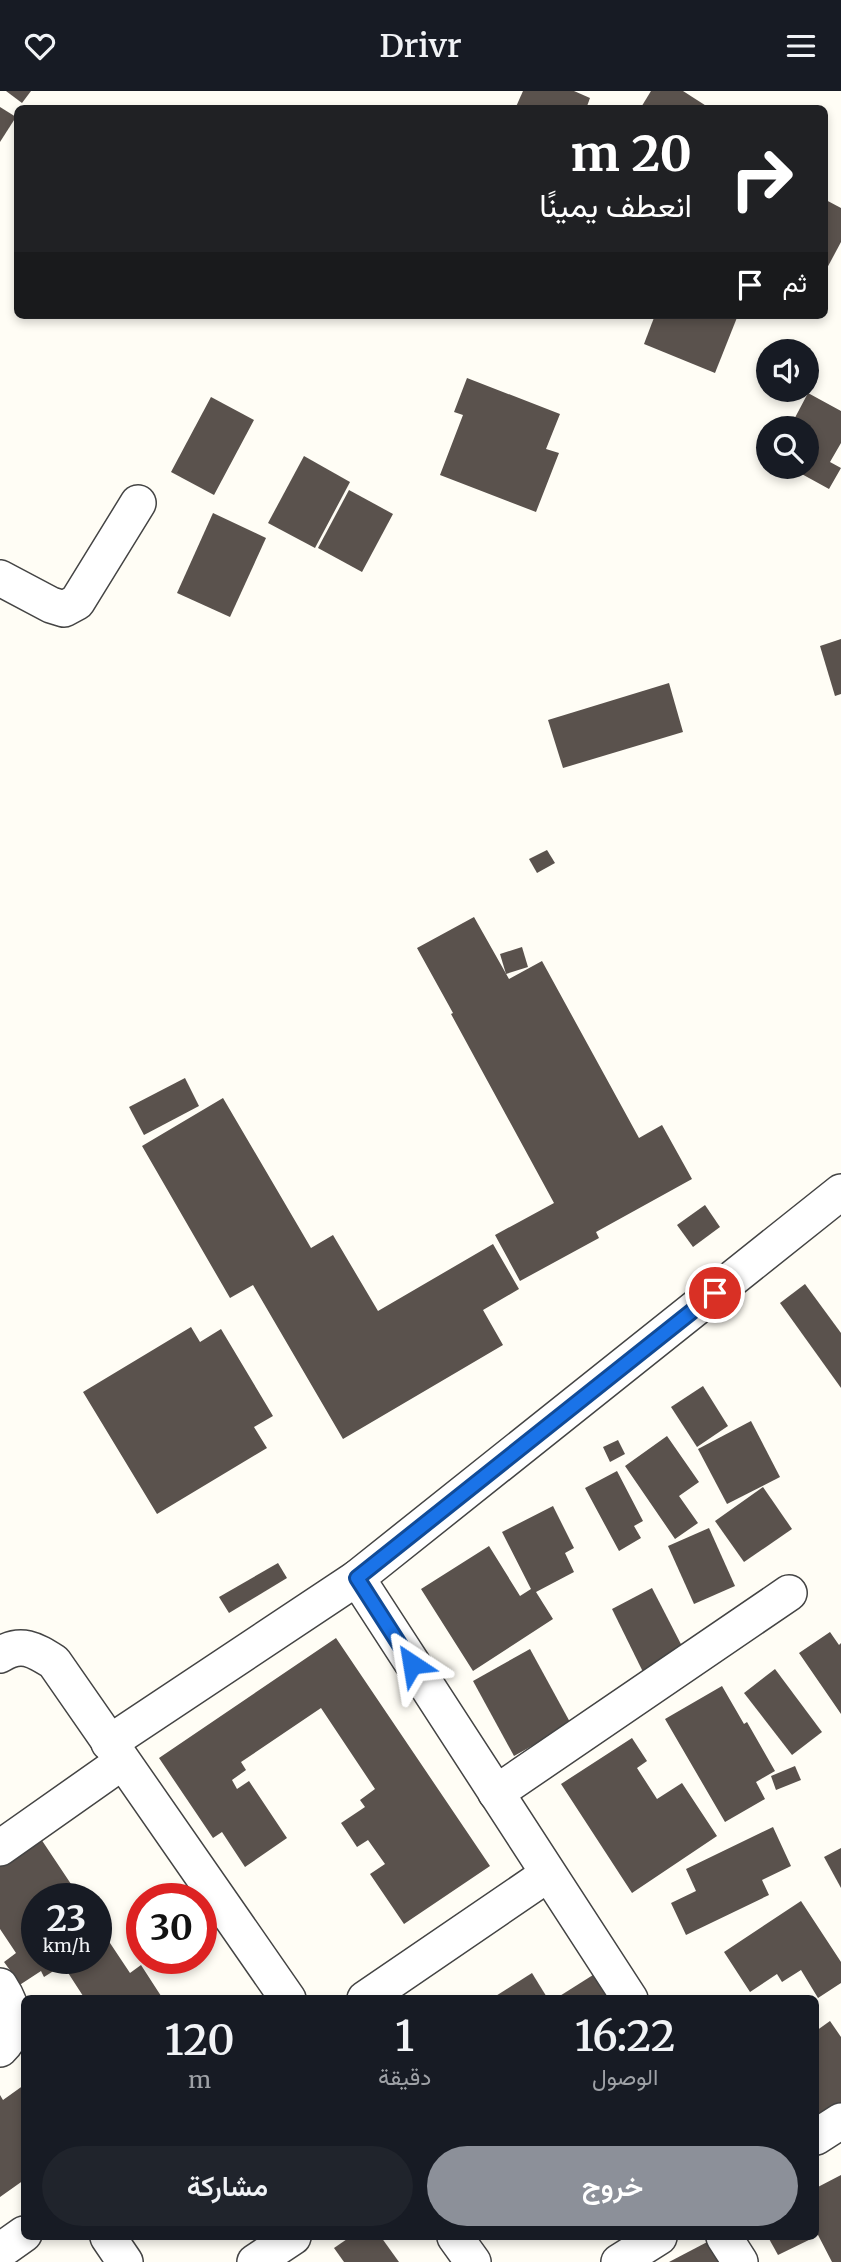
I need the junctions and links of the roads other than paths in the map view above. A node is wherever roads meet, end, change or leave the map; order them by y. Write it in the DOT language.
graph roads {
  1 [pos="138,503"];
  2 [pos="0,577"];
  3 [pos="841,1192"];
  4 [pos="357,1578"];
  5 [pos="789,1593"];
  6 [pos="0,1655"];
  7 [pos="116,1753"];
  8 [pos="496,1793"];
  9 [pos="0,1848"];
  10 [pos="548,1874"];
  11 [pos="0,1986"];
  12 [pos="285,1995"];
  13 [pos="371,1995"];
  14 [pos="626,1995"];
  15 [pos="0,2049"];
  16 [pos="841,2121"];
  17 [pos="819,2135"];
  18 [pos="21,2236"];
  19 [pos="110,2240"];
  20 [pos="288,2240"];
  21 [pos="457,2240"];
  22 [pos="654,2240"];
  23 [pos="726,2240"];
  24 [pos="0,2251"];
  25 [pos="125,2262"];
  26 [pos="255,2262"];
  27 [pos="473,2262"];
  28 [pos="619,2262"];
  29 [pos="740,2262"];
  1 -- 2 [label="street"];
  3 -- 4 [label="street"];
  4 -- 7 [label="street"];
  4 -- 8 [label="street"];
  5 -- 8 [label="street"];
  6 -- 7 [label="street"];
  7 -- 9 [label="street"];
  7 -- 12 [label="street"];
  8 -- 10 [label="street"];
  10 -- 13 [label="street"];
  10 -- 14 [label="street"];
  11 -- 15 [label="street"];
  16 -- 17 [label="street"];
  18 -- 24 [label="street"];
  19 -- 25 [label="street"];
  20 -- 26 [label="street"];
  21 -- 27 [label="street"];
  22 -- 28 [label="street"];
  23 -- 29 [label="street"];
}
